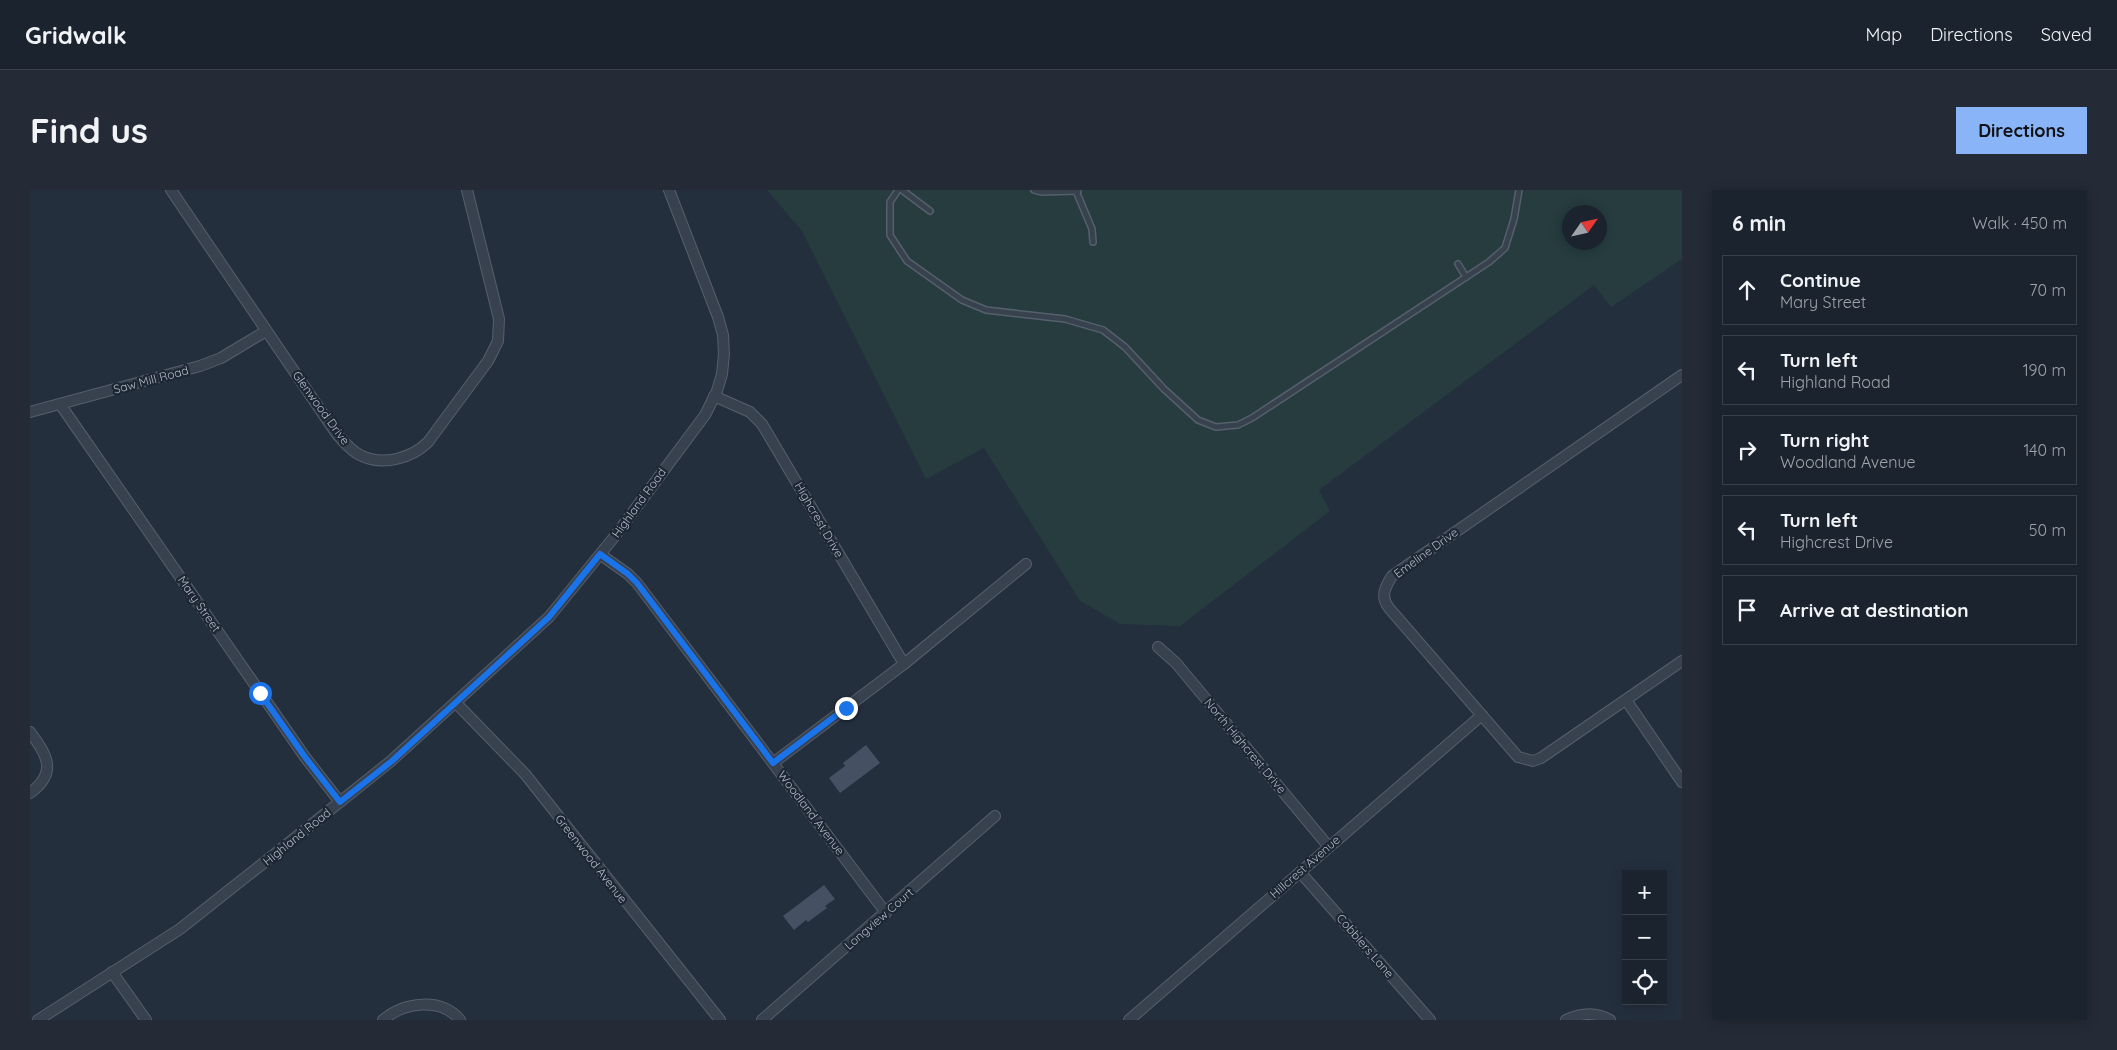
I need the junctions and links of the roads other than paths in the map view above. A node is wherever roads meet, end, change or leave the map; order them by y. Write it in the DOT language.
graph roads {
  1 [pos="171,190"];
  2 [pos="467,190"];
  3 [pos="669,190"];
  4 [pos="898,190"];
  5 [pos="902,190"];
  6 [pos="1034,190"];
  7 [pos="1519,190"];
  8 [pos="1078,191"];
  9 [pos="930,211"];
  10 [pos="1093,242"];
  11 [pos="1458,264"];
  12 [pos="1466,277"];
  13 [pos="266,331"];
  14 [pos="1682,375"];
  15 [pos="714,396"];
  16 [pos="60,404"];
  17 [pos="30,412"];
  18 [pos="600,554"];
  19 [pos="1026,564"];
  20 [pos="1158,647"];
  21 [pos="1682,661"];
  22 [pos="904,664"];
  23 [pos="1626,700"];
  24 [pos="456,703"];
  25 [pos="1482,715"];
  26 [pos="30,732"];
  27 [pos="773,763"];
  28 [pos="1682,782"];
  29 [pos="30,793"];
  30 [pos="340,802"];
  31 [pos="995,816"];
  32 [pos="1329,847"];
  33 [pos="1300,872"];
  34 [pos="886,913"];
  35 [pos="112,972"];
  36 [pos="38,1020"];
  37 [pos="146,1020"];
  38 [pos="383,1020"];
  39 [pos="460,1020"];
  40 [pos="720,1020"];
  41 [pos="762,1020"];
  42 [pos="1129,1020"];
  43 [pos="1430,1020"];
  44 [pos="1566,1020"];
  45 [pos="1610,1020"];
  1 -- 13 [label="street, Glenwood Drive"];
  2 -- 13 [label="street, Glenwood Drive"];
  3 -- 15 [label="street, Highland Road"];
  4 -- 12 [label="lane"];
  5 -- 9 [label="lane"];
  6 -- 8 [label="lane"];
  7 -- 12 [label="lane"];
  8 -- 10 [label="lane"];
  11 -- 12 [label="lane"];
  13 -- 16 [label="street, Saw Mill Road"];
  14 -- 25 [label="street, Emeline Drive"];
  15 -- 18 [label="street, Highland Road"];
  15 -- 22 [label="street, Highcrest Drive"];
  16 -- 17 [label="street, Saw Mill Road"];
  16 -- 30 [label="street, Mary Street"];
  18 -- 24 [label="street, Highland Road"];
  18 -- 27 [label="street, Woodland Avenue"];
  19 -- 22 [label="street"];
  20 -- 32 [label="street, North Highcrest Drive"];
  21 -- 23 [label="street, Emeline Drive"];
  22 -- 27 [label="street"];
  23 -- 25 [label="street, Emeline Drive"];
  23 -- 28 [label="street"];
  24 -- 30 [label="street, Highland Road"];
  24 -- 40 [label="street, Greenwood Avenue"];
  25 -- 32 [label="street, Hillcrest Avenue"];
  26 -- 29 [label="street"];
  27 -- 34 [label="street, Woodland Avenue"];
  30 -- 35 [label="street, Highland Road"];
  31 -- 34 [label="street, Longview Court"];
  32 -- 33 [label="street, Hillcrest Avenue"];
  33 -- 42 [label="street, Hillcrest Avenue"];
  33 -- 43 [label="street, Cobblers Lane"];
  34 -- 41 [label="street, Longview Court"];
  35 -- 36 [label="street, Highland Road"];
  35 -- 37 [label="street"];
  38 -- 39 [label="street"];
  44 -- 45 [label="street"];
}
